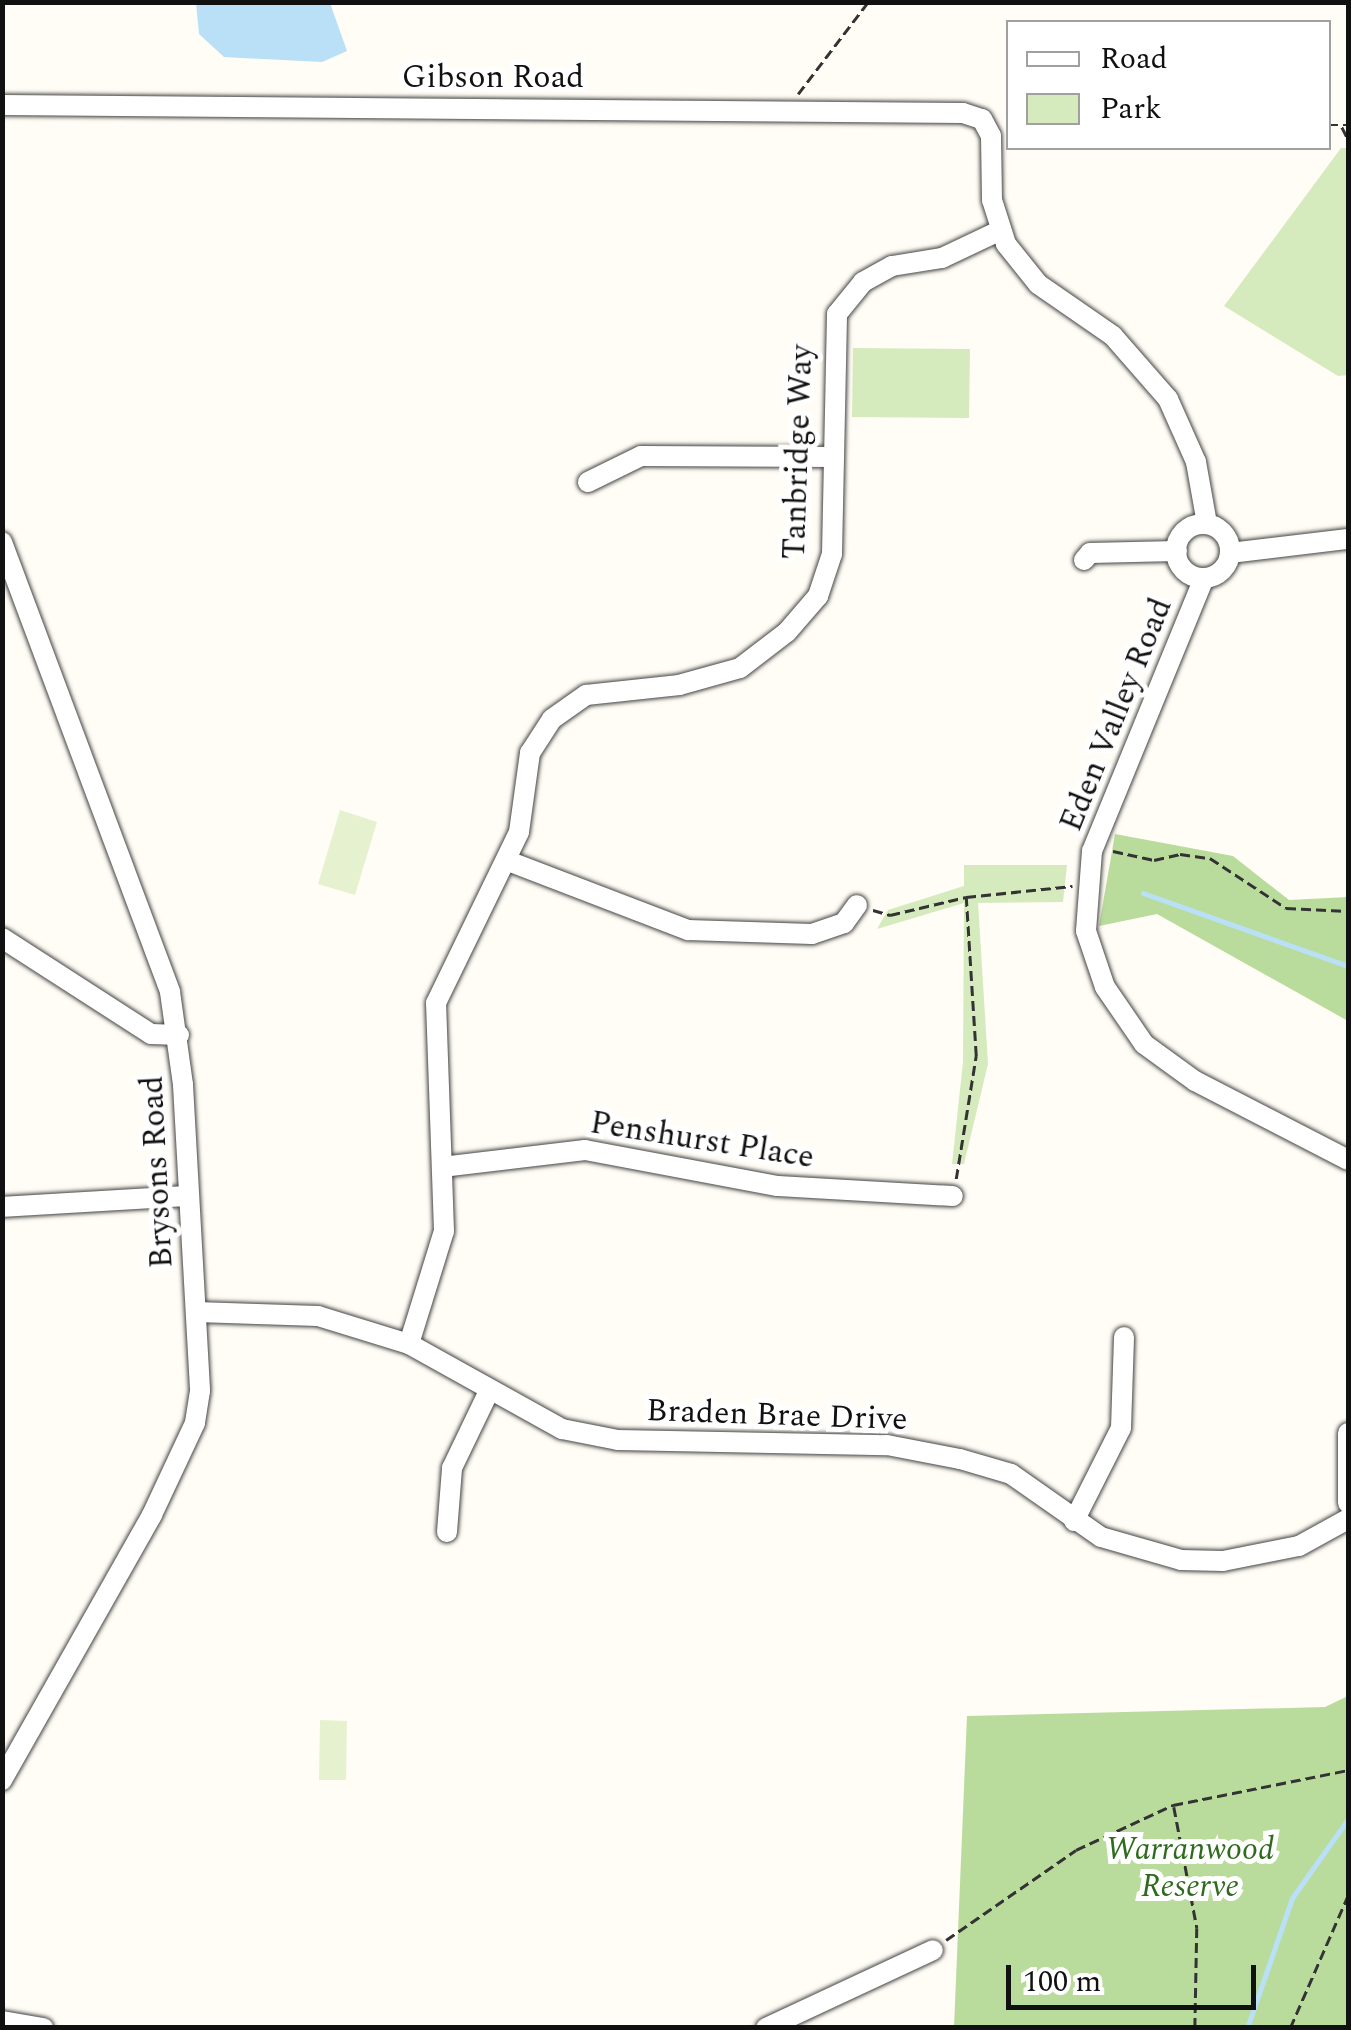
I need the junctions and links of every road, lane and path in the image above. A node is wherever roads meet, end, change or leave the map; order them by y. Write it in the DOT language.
graph roads {
  1 [pos="868,2"];
  2 [pos="2,105"];
  3 [pos="792,109"];
  4 [pos="1331,125"];
  5 [pos="1342,125"];
  6 [pos="1348,126"];
  7 [pos="1348,139"];
  8 [pos="999,231"];
  9 [pos="833,457"];
  10 [pos="588,482"];
  11 [pos="1206,524"];
  12 [pos="1348,539"];
  13 [pos="2,542"];
  14 [pos="1176,551"];
  15 [pos="1086,553"];
  16 [pos="1230,553"];
  17 [pos="1204,578"];
  18 [pos="1092,851"];
  19 [pos="508,861"];
  20 [pos="1087,885"];
  21 [pos="966,897"];
  22 [pos="858,906"];
  23 [pos="1348,911"];
  24 [pos="2,938"];
  25 [pos="179,1035"];
  26 [pos="1348,1160"];
  27 [pos="442,1167"];
  28 [pos="189,1196"];
  29 [pos="953,1196"];
  30 [pos="2,1206"];
  31 [pos="196,1312"];
  32 [pos="1124,1337"];
  33 [pos="409,1344"];
  34 [pos="488,1391"];
  35 [pos="1348,1433"];
  36 [pos="1348,1503"];
  37 [pos="1348,1519"];
  38 [pos="1074,1521"];
  39 [pos="447,1532"];
  40 [pos="1348,1770"];
  41 [pos="2,1780"];
  42 [pos="1173,1805"];
  43 [pos="1348,1895"];
  44 [pos="932,1950"];
  45 [pos="2,2021"];
  46 [pos="43,2028"];
  47 [pos="766,2028"];
  48 [pos="1195,2028"];
  49 [pos="1290,2028"];
  1 -- 3 [label="path"];
  2 -- 3 [label="street, Gibson Road"];
  3 -- 8 [label="street, Gibson Road"];
  4 -- 5 [label="path"];
  5 -- 6 [label="path"];
  5 -- 7 [label="path"];
  8 -- 9 [label="street, Tanbridge Way"];
  8 -- 11 [label="street"];
  9 -- 10 [label="street"];
  9 -- 19 [label="street, Tanbridge Way"];
  11 -- 14 [label="street"];
  11 -- 16 [label="street"];
  12 -- 16 [label="street"];
  13 -- 25 [label="street, Brysons Road"];
  14 -- 15 [label="street"];
  14 -- 17 [label="street, Eden Valley Road"];
  16 -- 17 [label="street, Eden Valley Road"];
  17 -- 18 [label="street, Eden Valley Road"];
  18 -- 20 [label="street, Eden Valley Road"];
  18 -- 23 [label="path"];
  19 -- 22 [label="street"];
  19 -- 27 [label="street, Tanbridge Way"];
  20 -- 21 [label="path"];
  20 -- 26 [label="street, Eden Valley Road"];
  21 -- 22 [label="path"];
  21 -- 29 [label="path"];
  24 -- 25 [label="street"];
  25 -- 28 [label="street, Brysons Road"];
  27 -- 29 [label="street, Penshurst Place"];
  27 -- 33 [label="street, Tanbridge Way"];
  28 -- 30 [label="street"];
  28 -- 31 [label="street, Brysons Road"];
  31 -- 33 [label="street, Braden Brae Drive"];
  31 -- 41 [label="street, Brysons Road"];
  32 -- 38 [label="street"];
  33 -- 34 [label="street, Braden Brae Drive"];
  34 -- 38 [label="street, Braden Brae Drive"];
  34 -- 39 [label="street"];
  35 -- 36 [label="street"];
  37 -- 38 [label="street, Braden Brae Drive"];
  40 -- 42 [label="path"];
  42 -- 44 [label="path"];
  42 -- 48 [label="path"];
  43 -- 49 [label="path"];
  44 -- 47 [label="street"];
  45 -- 46 [label="street"];
}
